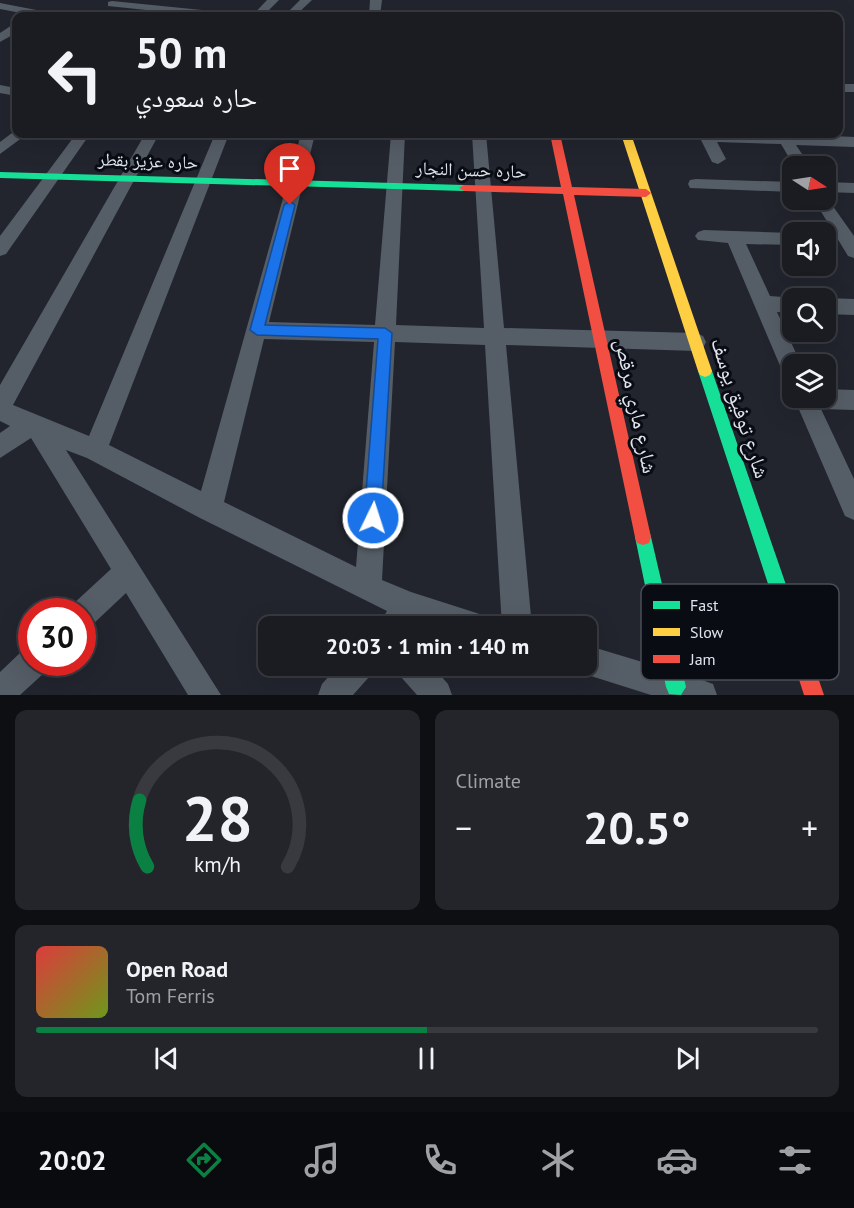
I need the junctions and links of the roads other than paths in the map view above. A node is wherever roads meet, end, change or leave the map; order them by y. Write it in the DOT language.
graph roads {
  1 [pos="164,0"];
  2 [pos="202,0"];
  3 [pos="273,0"];
  4 [pos="306,0"];
  5 [pos="112,2"];
  6 [pos="0,6"];
  7 [pos="154,9"];
  8 [pos="25,12"];
  9 [pos="164,12"];
  10 [pos="190,12"];
  11 [pos="261,12"];
  12 [pos="293,12"];
  13 [pos="14,138"];
  14 [pos="79,138"];
  15 [pos="150,138"];
  16 [pos="220,138"];
  17 [pos="308,138"];
  18 [pos="398,138"];
  19 [pos="479,138"];
  20 [pos="556,138"];
  21 [pos="627,138"];
  22 [pos="708,138"];
  23 [pos="785,138"];
  24 [pos="798,138"];
  25 [pos="854,142"];
  26 [pos="0,149"];
  27 [pos="796,156"];
  28 [pos="718,159"];
  29 [pos="0,175"];
  30 [pos="52,176"];
  31 [pos="127,179"];
  32 [pos="204,181"];
  33 [pos="295,184"];
  34 [pos="696,184"];
  35 [pos="395,186"];
  36 [pos="782,186"];
  37 [pos="836,187"];
  38 [pos="854,188"];
  39 [pos="483,189"];
  40 [pos="567,191"];
  41 [pos="646,193"];
  42 [pos="829,210"];
  43 [pos="704,236"];
  44 [pos="734,237"];
  45 [pos="782,239"];
  46 [pos="836,242"];
  47 [pos="852,244"];
  48 [pos="0,249"];
  49 [pos="763,303"];
  50 [pos="782,304"];
  51 [pos="836,306"];
  52 [pos="854,307"];
  53 [pos="257,330"];
  54 [pos="385,333"];
  55 [pos="494,337"];
  56 [pos="600,340"];
  57 [pos="696,342"];
  58 [pos="786,354"];
  59 [pos="836,399"];
  60 [pos="854,400"];
  61 [pos="0,408"];
  62 [pos="809,408"];
  63 [pos="34,427"];
  64 [pos="0,447"];
  65 [pos="95,450"];
  66 [pos="854,507"];
  67 [pos="209,508"];
  68 [pos="129,571"];
  69 [pos="662,584"];
  70 [pos="776,584"];
  71 [pos="368,588"];
  72 [pos="96,602"];
  73 [pos="410,606"];
  74 [pos="401,616"];
  75 [pos="443,616"];
  76 [pos="516,616"];
  77 [pos="597,663"];
  78 [pos="18,676"];
  79 [pos="349,676"];
  80 [pos="421,676"];
  81 [pos="641,677"];
  82 [pos="652,680"];
  83 [pos="808,680"];
  84 [pos="689,691"];
  85 [pos="0,693"];
  86 [pos="206,695"];
  87 [pos="333,695"];
  88 [pos="437,695"];
  89 [pos="813,695"];
  1 -- 7 [label="street"];
  2 -- 10 [label="street"];
  3 -- 11 [label="street"];
  4 -- 12 [label="street"];
  5 -- 7 [label="street"];
  6 -- 8 [label="street"];
  7 -- 9 [label="street"];
  13 -- 26 [label="street"];
  14 -- 30 [label="street"];
  15 -- 31 [label="street"];
  16 -- 32 [label="street"];
  17 -- 33 [label="street"];
  18 -- 35 [label="street"];
  19 -- 39 [label="street"];
  20 -- 40 [label="street, شارع ماري مرقص"];
  21 -- 41 [label="street, شارع توفيق يوسف"];
  22 -- 28 [label="street"];
  23 -- 27 [label="street"];
  24 -- 25 [label="street"];
  29 -- 30 [label="street, حاره عزيز بقطر"];
  30 -- 31 [label="street, حاره عزيز بقطر"];
  30 -- 48 [label="street"];
  31 -- 32 [label="street, حاره عزيز بقطر"];
  31 -- 61 [label="street"];
  32 -- 33 [label="street, حاره عزيز بقطر"];
  32 -- 65 [label="street"];
  33 -- 35 [label="street, حاره حسن النجار"];
  33 -- 53 [label="street"];
  34 -- 36 [label="street"];
  35 -- 39 [label="street, حاره حسن النجار"];
  35 -- 54 [label="street"];
  37 -- 38 [label="street"];
  39 -- 40 [label="street, حاره حسن النجار"];
  39 -- 55 [label="street"];
  40 -- 41 [label="street, حاره حسن النجار"];
  40 -- 56 [label="street, شارع ماري مرقص"];
  41 -- 57 [label="street, شارع توفيق يوسف"];
  42 -- 47 [label="street"];
  43 -- 44 [label="street"];
  44 -- 45 [label="street"];
  44 -- 49 [label="street"];
  46 -- 47 [label="street"];
  49 -- 50 [label="street"];
  49 -- 58 [label="street"];
  51 -- 52 [label="street"];
  53 -- 54 [label="street"];
  53 -- 67 [label="street"];
  54 -- 55 [label="street"];
  54 -- 71 [label="street"];
  55 -- 56 [label="street"];
  55 -- 76 [label="street"];
  56 -- 57 [label="street"];
  56 -- 69 [label="street, شارع ماري مرقص"];
  57 -- 70 [label="street, شارع توفيق يوسف"];
  59 -- 60 [label="street"];
  61 -- 63 [label="street"];
  62 -- 66 [label="street"];
  63 -- 64 [label="street"];
  63 -- 65 [label="street"];
  63 -- 68 [label="street"];
  65 -- 67 [label="street"];
  67 -- 71 [label="street"];
  68 -- 72 [label="street"];
  68 -- 86 [label="street"];
  71 -- 73 [label="street"];
  73 -- 74 [label="street"];
  73 -- 75 [label="street"];
  77 -- 81 [label="street"];
  78 -- 85 [label="street"];
  79 -- 87 [label="street"];
  80 -- 88 [label="street"];
  82 -- 84 [label="street"];
  83 -- 89 [label="street, شارع توفيق يوسف"];
}
